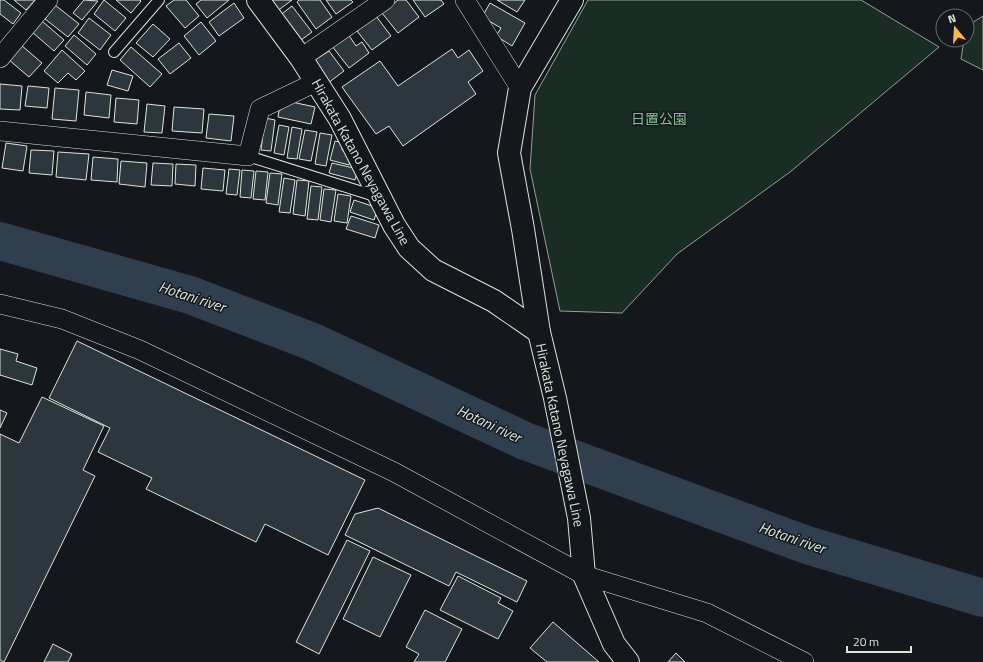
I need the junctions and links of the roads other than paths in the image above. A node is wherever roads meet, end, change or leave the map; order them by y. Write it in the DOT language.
graph roads {
  1 [pos="48,0"];
  2 [pos="159,0"];
  3 [pos="258,0"];
  4 [pos="385,0"];
  5 [pos="465,0"];
  6 [pos="572,0"];
  7 [pos="114,52"];
  8 [pos="0,58"];
  9 [pos="301,58"];
  10 [pos="316,82"];
  11 [pos="520,88"];
  12 [pos="0,131"];
  13 [pos="248,156"];
  14 [pos="380,198"];
  15 [pos="0,304"];
  16 [pos="539,332"];
  17 [pos="584,576"];
  18 [pos="628,662"];
  19 [pos="804,662"];
  1 -- 8 [label="street"];
  2 -- 7 [label="lane"];
  3 -- 9 [label="main road, Hirakata Katano Neyagawa Line"];
  4 -- 9 [label="street"];
  5 -- 11 [label="street"];
  6 -- 11 [label="main road"];
  9 -- 10 [label="main road, Hirakata Katano Neyagawa Line"];
  10 -- 13 [label="street"];
  10 -- 14 [label="main road, Hirakata Katano Neyagawa Line"];
  11 -- 16 [label="main road"];
  12 -- 13 [label="street"];
  13 -- 14 [label="lane"];
  14 -- 16 [label="main road, Hirakata Katano Neyagawa Line"];
  15 -- 17 [label="street"];
  16 -- 17 [label="main road, Hirakata Katano Neyagawa Line"];
  17 -- 18 [label="main road, Hirakata Katano Neyagawa Line"];
  17 -- 19 [label="street"];
}
